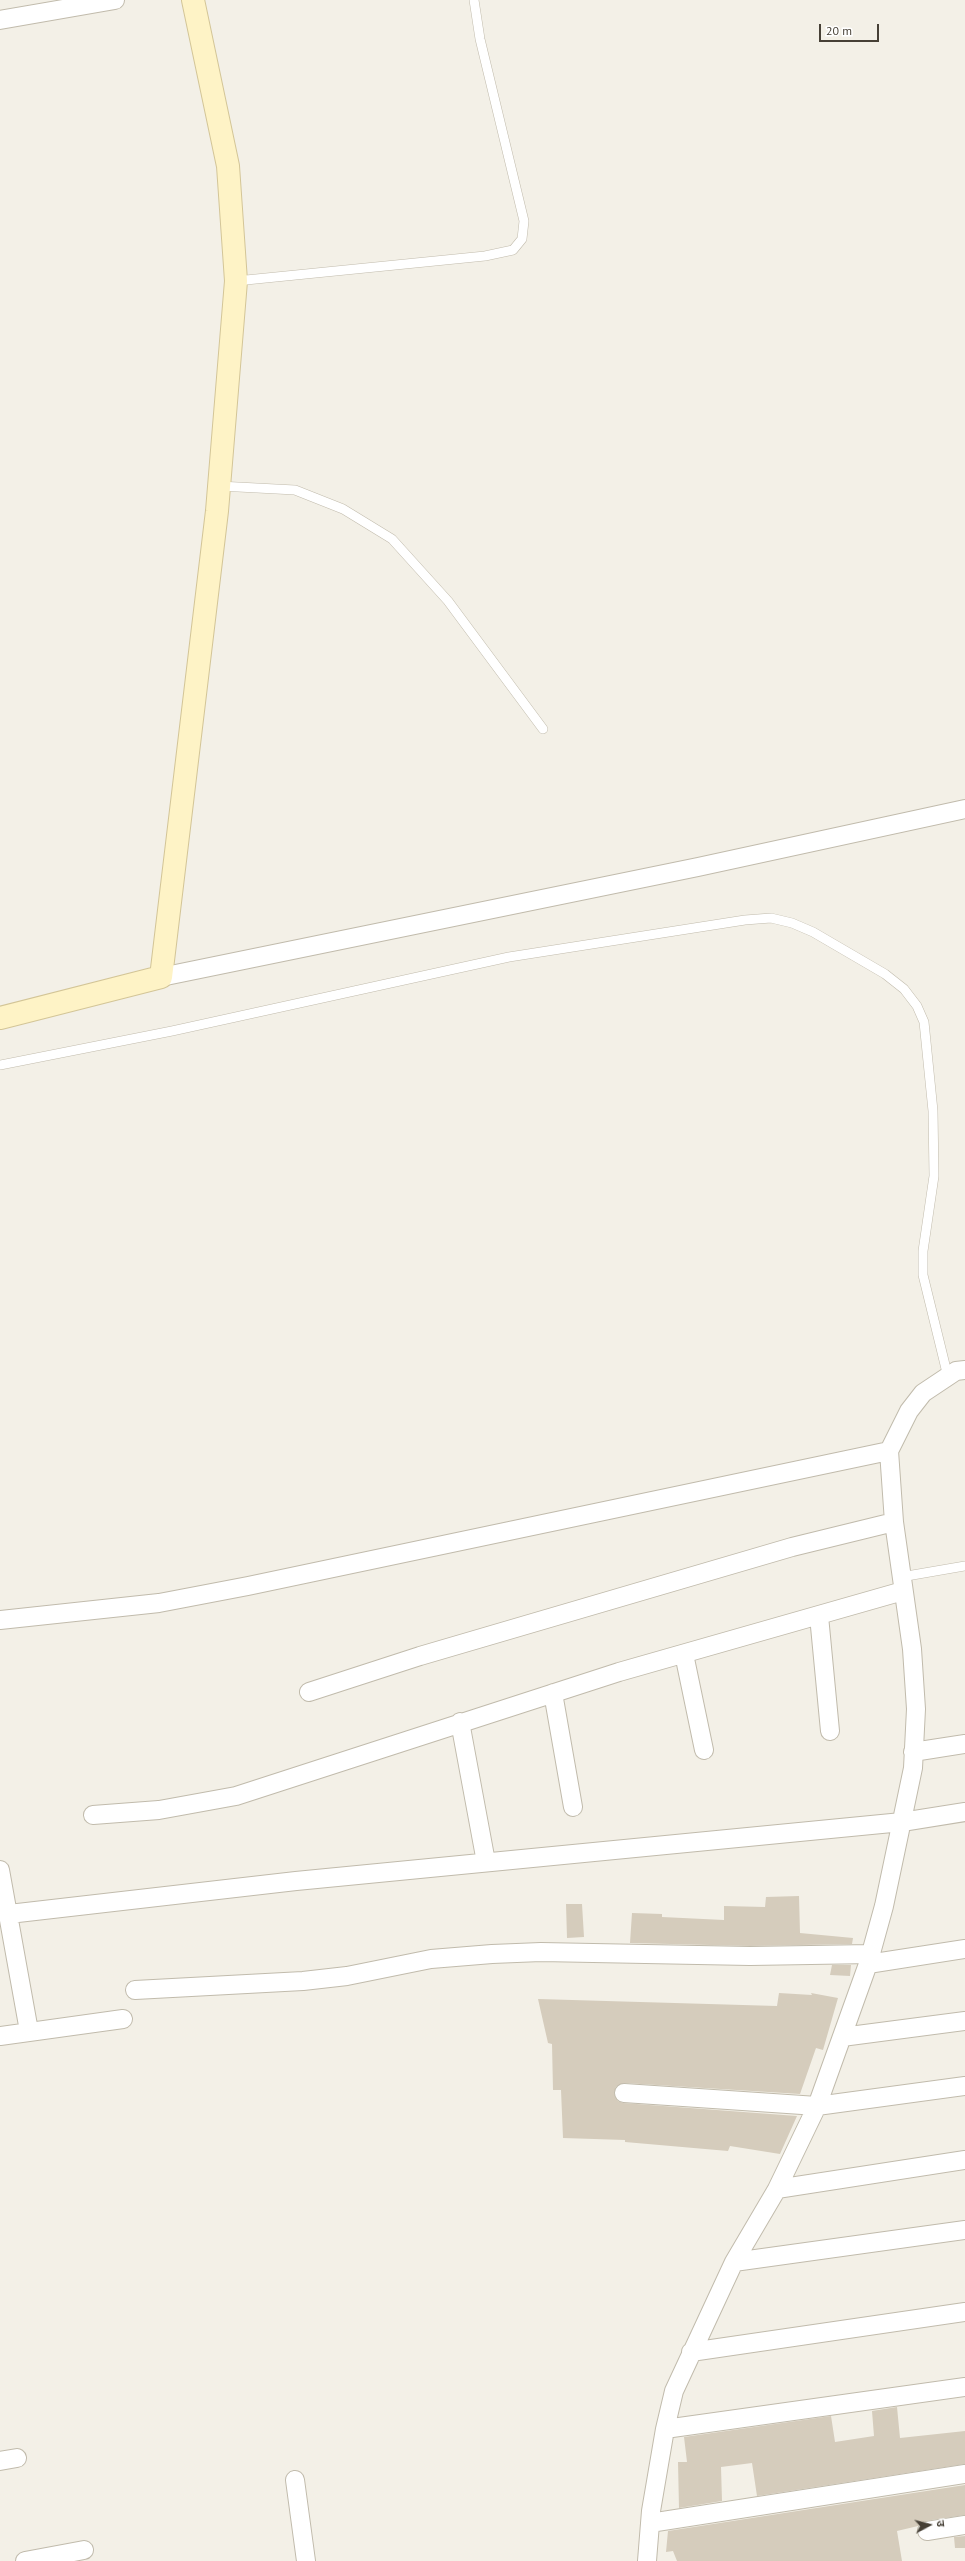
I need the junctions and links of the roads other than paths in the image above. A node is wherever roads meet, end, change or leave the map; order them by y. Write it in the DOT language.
graph roads {
  1 [pos="115,0"];
  2 [pos="193,0"];
  3 [pos="474,0"];
  4 [pos="0,20"];
  5 [pos="236,282"];
  6 [pos="219,486"];
  7 [pos="543,729"];
  8 [pos="965,809"];
  9 [pos="160,977"];
  10 [pos="0,1018"];
  11 [pos="0,1065"];
  12 [pos="965,1370"];
  13 [pos="948,1377"];
  14 [pos="889,1451"];
  15 [pos="894,1522"];
  16 [pos="965,1566"];
  17 [pos="902,1584"];
  18 [pos="819,1616"];
  19 [pos="0,1620"];
  20 [pos="684,1654"];
  21 [pos="308,1692"];
  22 [pos="553,1693"];
  23 [pos="460,1722"];
  24 [pos="830,1731"];
  25 [pos="965,1744"];
  26 [pos="704,1750"];
  27 [pos="913,1752"];
  28 [pos="573,1807"];
  29 [pos="965,1812"];
  30 [pos="93,1815"];
  31 [pos="902,1822"];
  32 [pos="486,1862"];
  33 [pos="0,1870"];
  34 [pos="5,1909"];
  35 [pos="965,1949"];
  36 [pos="870,1959"];
  37 [pos="135,1990"];
  38 [pos="124,2019"];
  39 [pos="965,2021"];
  40 [pos="29,2031"];
  41 [pos="0,2036"];
  42 [pos="842,2037"];
  43 [pos="965,2086"];
  44 [pos="624,2093"];
  45 [pos="817,2106"];
  46 [pos="965,2160"];
  47 [pos="777,2189"];
  48 [pos="965,2230"];
  49 [pos="734,2262"];
  50 [pos="965,2312"];
  51 [pos="691,2352"];
  52 [pos="965,2387"];
  53 [pos="665,2430"];
  54 [pos="965,2474"];
  55 [pos="295,2480"];
  56 [pos="650,2523"];
  57 [pos="965,2525"];
  58 [pos="927,2531"];
  59 [pos="84,2550"];
  60 [pos="25,2561"];
  61 [pos="306,2561"];
  62 [pos="647,2561"];
  1 -- 4 [label="street"];
  2 -- 5 [label="street"];
  3 -- 5 [label="lane"];
  5 -- 6 [label="street"];
  6 -- 7 [label="lane"];
  6 -- 9 [label="street"];
  8 -- 9 [label="street"];
  9 -- 10 [label="street"];
  11 -- 13 [label="lane"];
  12 -- 13 [label="street"];
  13 -- 14 [label="street"];
  14 -- 15 [label="street"];
  14 -- 19 [label="street"];
  15 -- 17 [label="street"];
  15 -- 21 [label="street"];
  16 -- 17 [label="lane"];
  17 -- 18 [label="street"];
  17 -- 27 [label="street"];
  18 -- 20 [label="street"];
  18 -- 24 [label="street"];
  20 -- 22 [label="street"];
  20 -- 26 [label="street"];
  22 -- 23 [label="street"];
  22 -- 28 [label="street"];
  23 -- 30 [label="street"];
  23 -- 32 [label="street"];
  25 -- 27 [label="street"];
  27 -- 31 [label="street"];
  29 -- 31 [label="street"];
  31 -- 32 [label="street"];
  31 -- 36 [label="street"];
  32 -- 34 [label="street"];
  33 -- 34 [label="street"];
  34 -- 40 [label="street"];
  35 -- 36 [label="street"];
  36 -- 37 [label="street"];
  36 -- 42 [label="street"];
  38 -- 40 [label="street"];
  39 -- 42 [label="street"];
  40 -- 41 [label="street"];
  42 -- 45 [label="street"];
  43 -- 45 [label="street"];
  44 -- 45 [label="street"];
  45 -- 47 [label="street"];
  46 -- 47 [label="street"];
  47 -- 49 [label="street"];
  48 -- 49 [label="street"];
  49 -- 51 [label="street"];
  50 -- 51 [label="street"];
  51 -- 53 [label="street"];
  52 -- 53 [label="street"];
  53 -- 56 [label="street"];
  54 -- 56 [label="street"];
  55 -- 61 [label="street"];
  56 -- 62 [label="street"];
  57 -- 58 [label="street"];
  59 -- 60 [label="street"];
}
